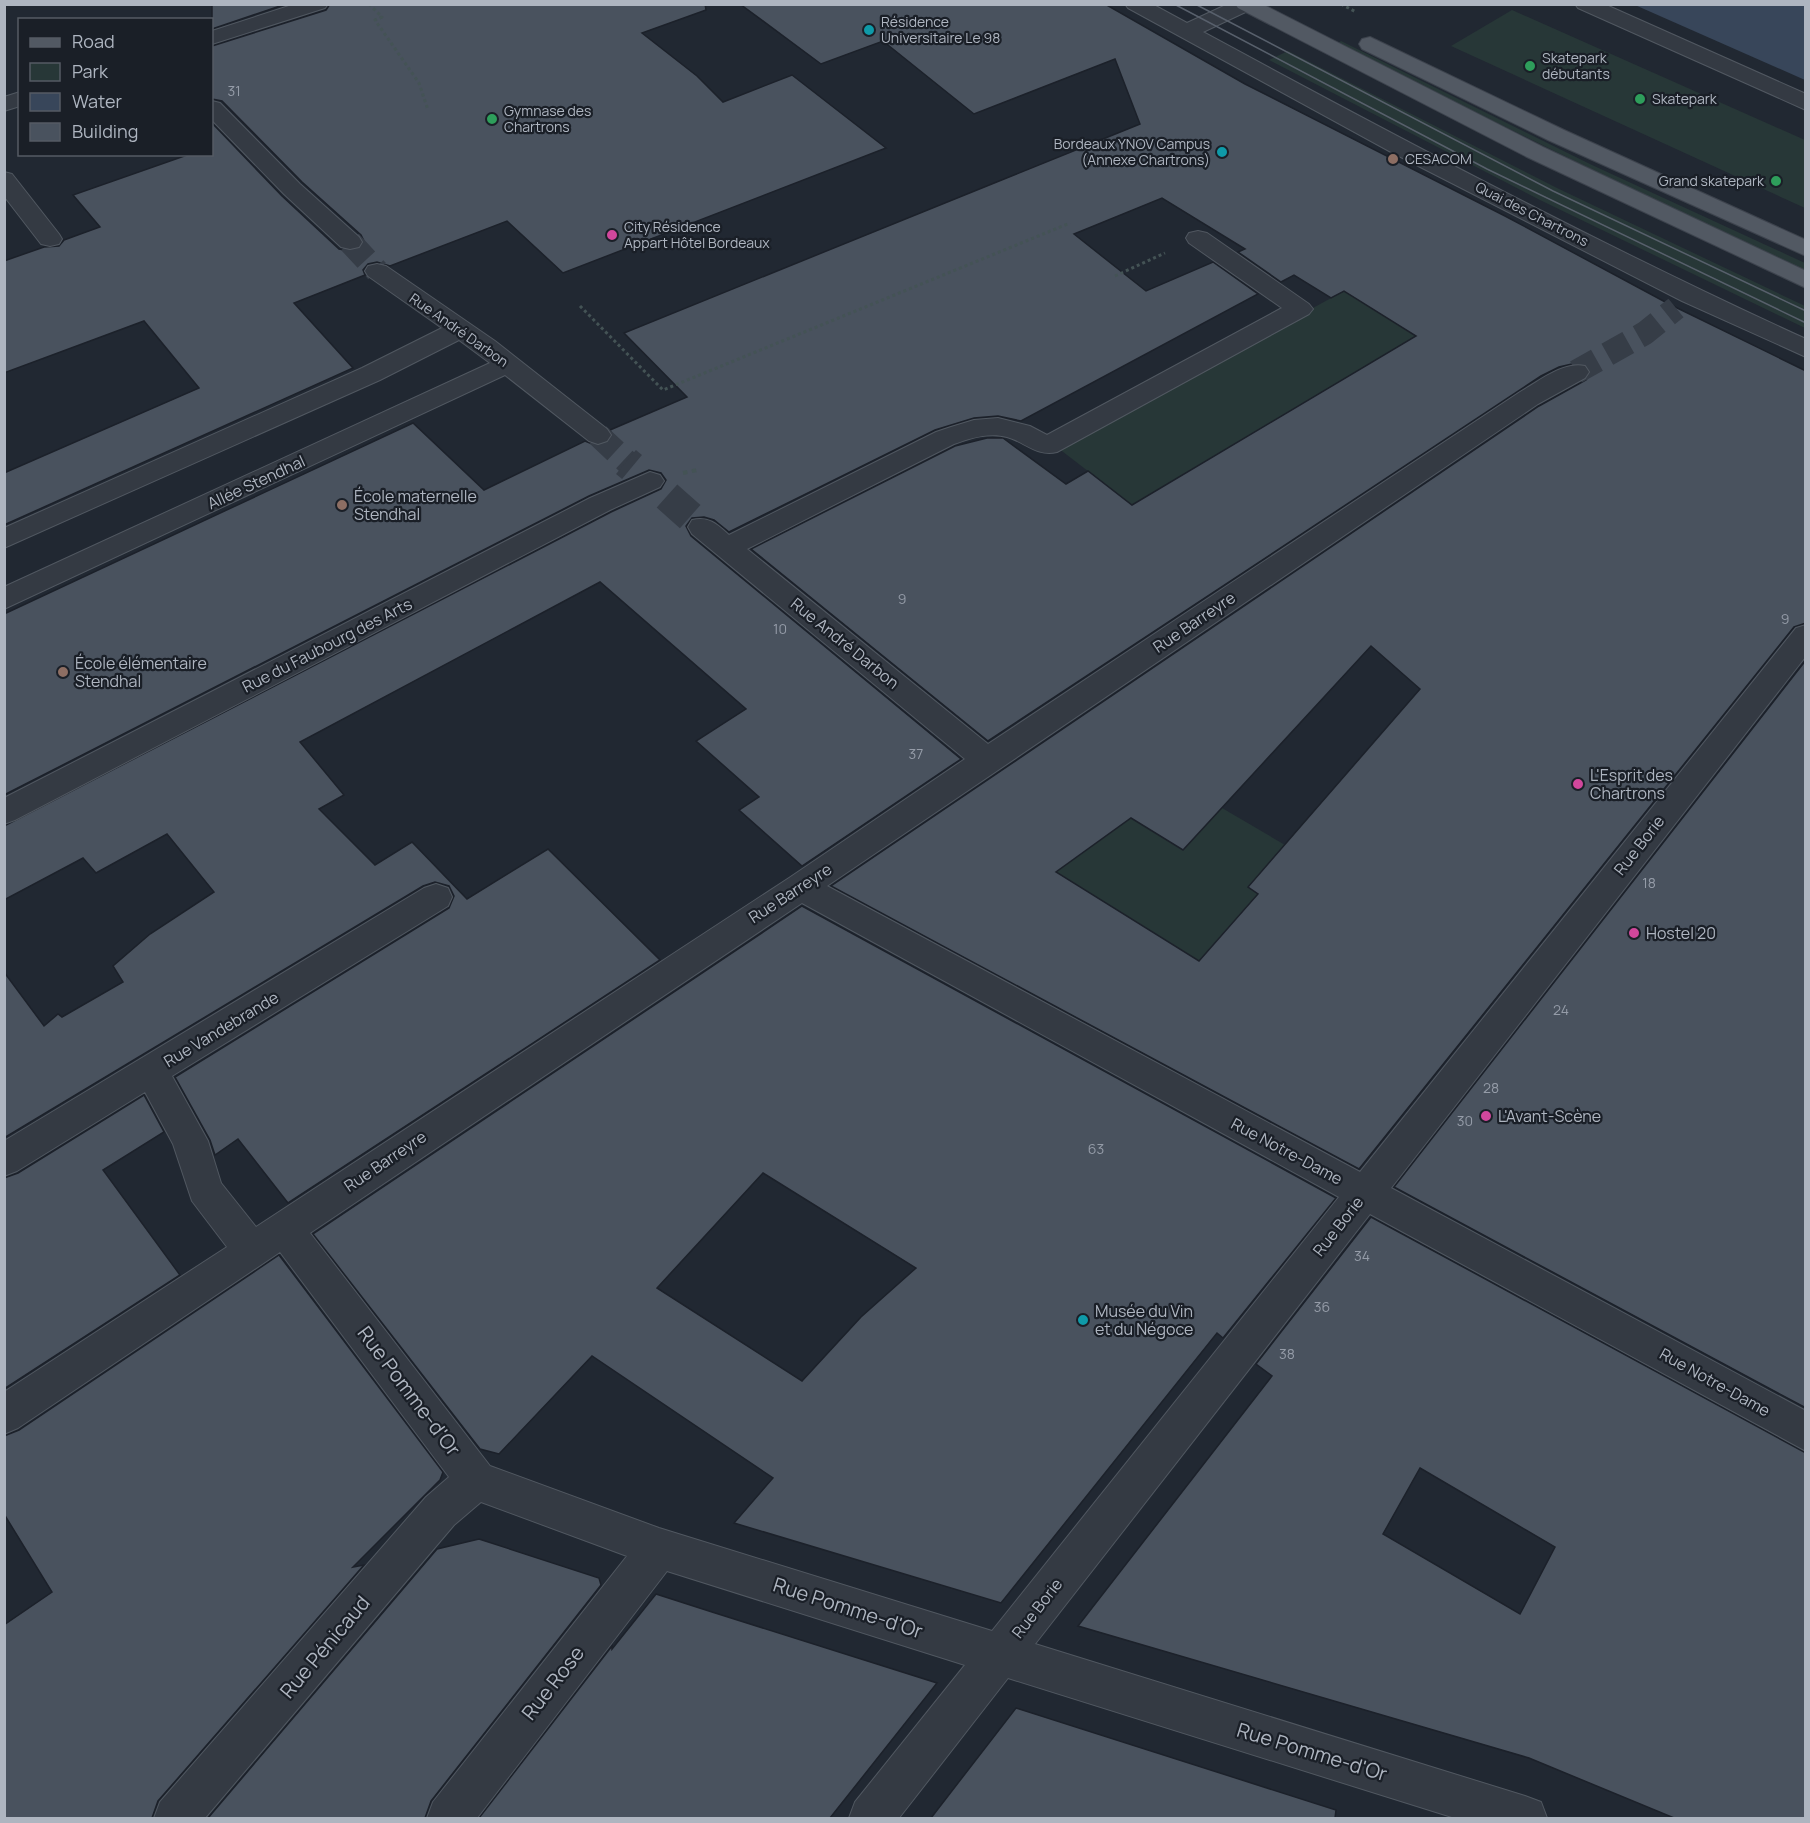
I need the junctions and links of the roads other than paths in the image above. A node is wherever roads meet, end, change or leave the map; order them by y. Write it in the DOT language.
graph roads {
  1 [pos="318,4"];
  2 [pos="1135,4"];
  3 [pos="1292,4"];
  4 [pos="1585,4"];
  5 [pos="1246,5"];
  6 [pos="1185,32"];
  7 [pos="213,38"];
  8 [pos="1806,103"];
  9 [pos="213,109"];
  10 [pos="4,179"];
  11 [pos="1198,238"];
  12 [pos="50,239"];
  13 [pos="350,242"];
  14 [pos="1806,249"];
  15 [pos="377,271"];
  16 [pos="1806,281"];
  17 [pos="461,329"];
  18 [pos="1806,349"];
  19 [pos="508,364"];
  20 [pos="1576,372"];
  21 [pos="598,435"];
  22 [pos="650,481"];
  23 [pos="702,527"];
  24 [pos="4,539"];
  25 [pos="728,547"];
  26 [pos="4,599"];
  27 [pos="1806,634"];
  28 [pos="987,760"];
  29 [pos="4,812"];
  30 [pos="801,887"];
  31 [pos="436,897"];
  32 [pos="151,1071"];
  33 [pos="4,1160"];
  34 [pos="1365,1193"];
  35 [pos="284,1228"];
  36 [pos="252,1251"];
  37 [pos="4,1415"];
  38 [pos="1806,1432"];
  39 [pos="476,1479"];
  40 [pos="659,1548"];
  41 [pos="999,1655"];
  42 [pos="177,1818"];
  43 [pos="449,1818"];
  44 [pos="871,1818"];
  45 [pos="1525,1818"];
  1 -- 7 [label="street"];
  2 -- 6 [label="street, Quai des Chartrons"];
  3 -- 14 [label="main road"];
  4 -- 8 [label="street"];
  5 -- 6 [label="street"];
  5 -- 16 [label="main road"];
  6 -- 18 [label="street, Quai des Chartrons"];
  9 -- 13 [label="street"];
  10 -- 12 [label="street"];
  11 -- 25 [label="street"];
  15 -- 17 [label="street, Rue André Darbon"];
  17 -- 19 [label="street, Rue André Darbon"];
  17 -- 24 [label="street"];
  19 -- 21 [label="street, Rue André Darbon"];
  19 -- 26 [label="street, Allée Stendhal"];
  20 -- 28 [label="street, Rue Barreyre"];
  22 -- 29 [label="street, Rue du Faubourg des Arts"];
  23 -- 25 [label="street, Rue André Darbon"];
  25 -- 28 [label="street, Rue André Darbon"];
  27 -- 34 [label="street, Rue Borie"];
  28 -- 30 [label="street, Rue Barreyre"];
  30 -- 34 [label="street, Rue Notre-Dame"];
  30 -- 35 [label="street, Rue Barreyre"];
  31 -- 32 [label="street, Rue Vandebrande"];
  32 -- 33 [label="street, Rue Vandebrande"];
  32 -- 36 [label="street"];
  34 -- 38 [label="street, Rue Notre-Dame"];
  34 -- 41 [label="street, Rue Borie"];
  35 -- 36 [label="street, Rue Barreyre"];
  35 -- 39 [label="street, Rue Pomme-d'Or"];
  36 -- 37 [label="street, Rue Barreyre"];
  39 -- 40 [label="street, Rue Pomme-d'Or"];
  39 -- 42 [label="street, Rue Pénicaud"];
  40 -- 41 [label="street, Rue Pomme-d'Or"];
  40 -- 43 [label="street, Rue Rose"];
  41 -- 44 [label="street, Rue Borie"];
  41 -- 45 [label="street, Rue Pomme-d'Or"];
}
